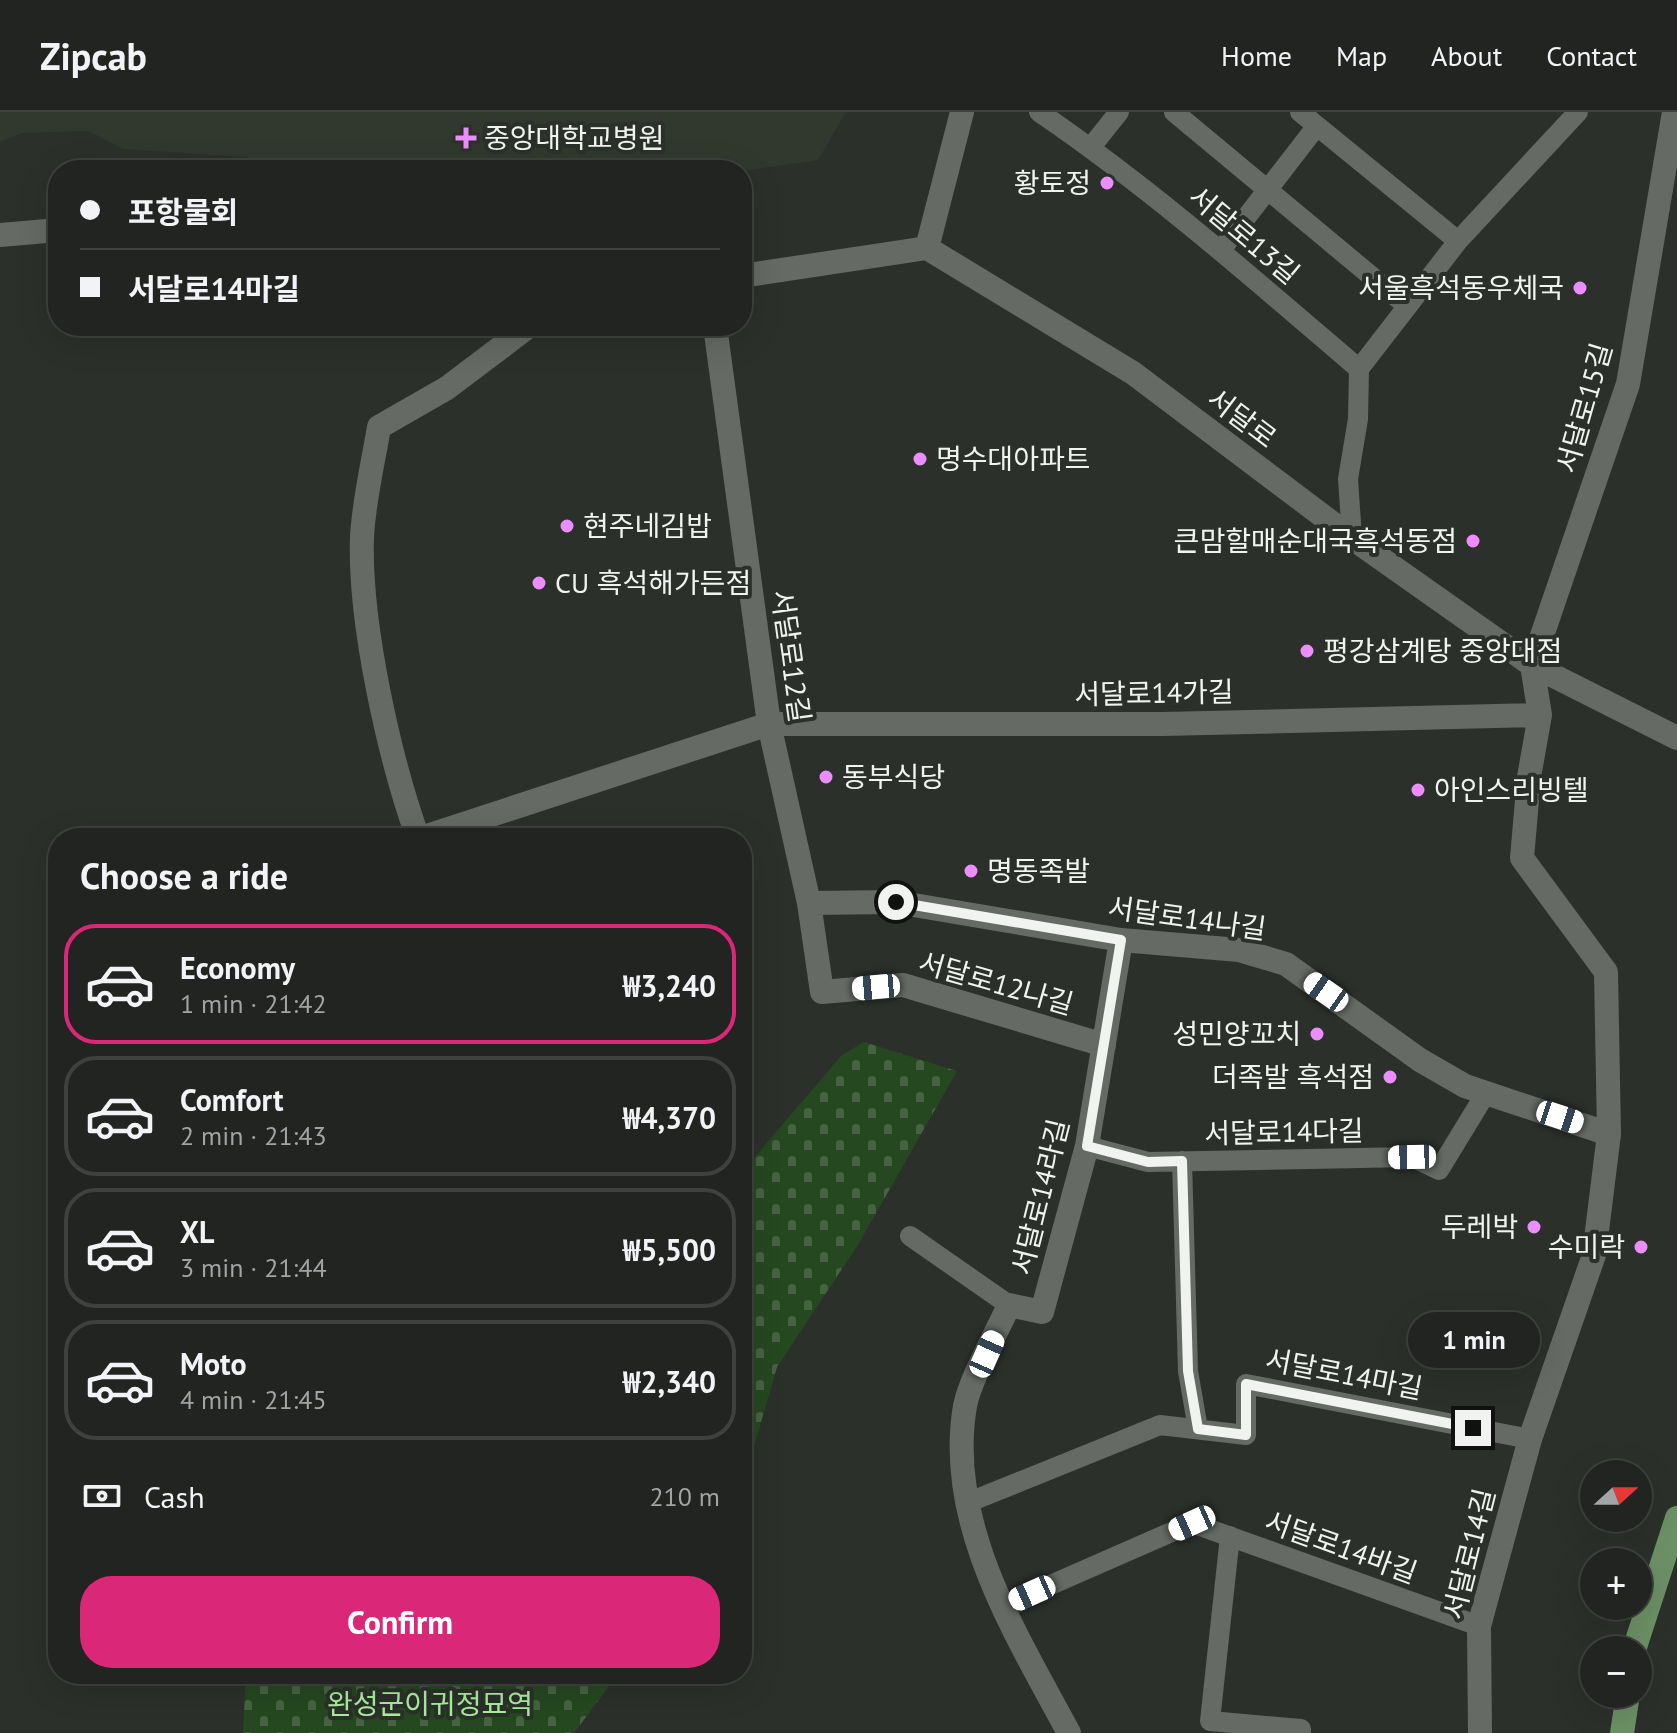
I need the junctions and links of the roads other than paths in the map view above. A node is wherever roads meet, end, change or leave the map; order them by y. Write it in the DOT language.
graph roads {
  1 [pos="962,112"];
  2 [pos="1039,112"];
  3 [pos="1119,112"];
  4 [pos="1174,112"];
  5 [pos="1300,112"];
  6 [pos="1578,112"];
  7 [pos="1674,112"];
  8 [pos="1316,127"];
  9 [pos="1091,147"];
  10 [pos="1268,193"];
  11 [pos="48,231"];
  12 [pos="0,235"];
  13 [pos="1458,241"];
  14 [pos="927,248"];
  15 [pos="1221,250"];
  16 [pos="752,274"];
  17 [pos="1406,305"];
  18 [pos="516,336"];
  19 [pos="716,336"];
  20 [pos="1359,369"];
  21 [pos="1352,538"];
  22 [pos="1532,665"];
  23 [pos="1540,715"];
  24 [pos="769,724"];
  25 [pos="1677,738"];
  26 [pos="417,828"];
  27 [pos="451,828"];
  28 [pos="809,903"];
  29 [pos="1121,940"];
  30 [pos="822,992"];
  31 [pos="1104,1045"];
  32 [pos="1486,1093"];
  33 [pos="1609,1134"];
  34 [pos="1087,1146"];
  35 [pos="1182,1161"];
  36 [pos="910,1236"];
  37 [pos="1009,1305"];
  38 [pos="1198,1429"];
  39 [pos="1530,1439"];
  40 [pos="967,1503"];
  41 [pos="1677,1518"];
  42 [pos="1230,1536"];
  43 [pos="1005,1605"];
  44 [pos="1479,1626"];
  45 [pos="1639,1636"];
  46 [pos="1626,1708"];
  47 [pos="1069,1733"];
  48 [pos="1301,1733"];
  49 [pos="1480,1733"];
  50 [pos="1622,1733"];
  1 -- 14 [label="street"];
  2 -- 9 [label="lane, 서달로13길"];
  3 -- 9 [label="lane"];
  4 -- 10 [label="lane, 서달로13길"];
  5 -- 8 [label="lane"];
  6 -- 13 [label="lane"];
  7 -- 22 [label="street, 서달로15길"];
  8 -- 10 [label="lane"];
  8 -- 13 [label="lane"];
  9 -- 15 [label="lane, 서달로13길"];
  10 -- 15 [label="lane"];
  10 -- 17 [label="lane, 서달로13길"];
  11 -- 12 [label="street"];
  13 -- 17 [label="lane"];
  14 -- 16 [label="street"];
  14 -- 21 [label="street, 서달로"];
  15 -- 20 [label="lane, 서달로13길"];
  17 -- 20 [label="lane"];
  18 -- 26 [label="street"];
  19 -- 24 [label="street, 서달로12길"];
  20 -- 21 [label="lane"];
  21 -- 22 [label="street, 서달로"];
  22 -- 23 [label="street, 서달로14길"];
  22 -- 25 [label="street, 서달로"];
  23 -- 24 [label="street, 서달로14가길"];
  23 -- 33 [label="street, 서달로14길"];
  24 -- 27 [label="street, 서달로14가길"];
  24 -- 28 [label="street, 서달로12길"];
  28 -- 29 [label="street, 서달로14나길"];
  28 -- 30 [label="street, 서달로12길"];
  29 -- 31 [label="street, 서달로14라길"];
  29 -- 32 [label="street, 서달로14나길"];
  30 -- 31 [label="street, 서달로12나길"];
  31 -- 34 [label="street, 서달로14라길"];
  32 -- 33 [label="street, 서달로14나길"];
  32 -- 35 [label="lane, 서달로14다길"];
  33 -- 39 [label="street, 서달로14길"];
  34 -- 35 [label="lane, 서달로14다길"];
  34 -- 37 [label="street, 서달로14라길"];
  35 -- 38 [label="lane"];
  36 -- 37 [label="lane"];
  37 -- 40 [label="street, 서달로14라길"];
  38 -- 39 [label="lane, 서달로14마길"];
  38 -- 40 [label="lane, 서달로14마길"];
  39 -- 44 [label="street, 서달로14길"];
  40 -- 43 [label="street, 서달로14라길"];
  41 -- 45 [label="main road"];
  42 -- 43 [label="lane, 서달로14바길"];
  42 -- 44 [label="lane, 서달로14바길"];
  42 -- 48 [label="lane, 서달로14바길"];
  43 -- 47 [label="street, 서달로14라길"];
  44 -- 49 [label="street, 서달로14길"];
  46 -- 50 [label="main road"];
}
